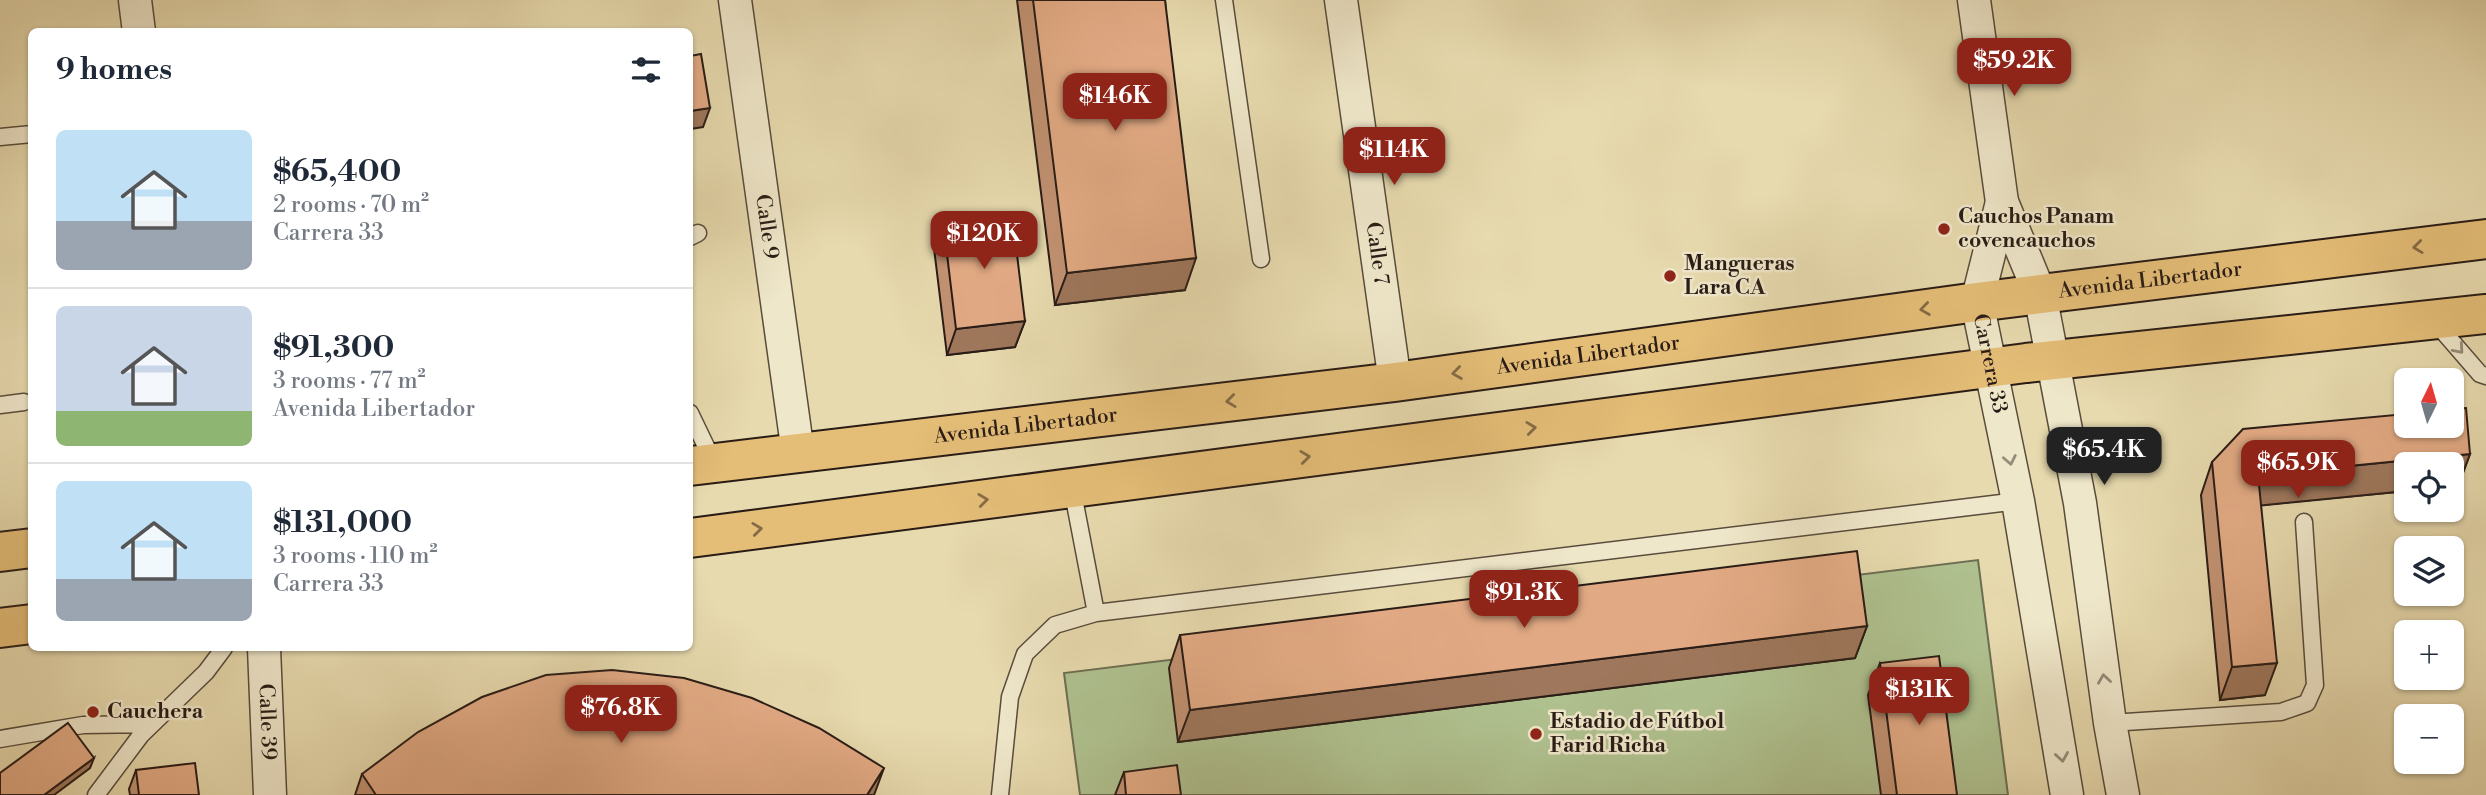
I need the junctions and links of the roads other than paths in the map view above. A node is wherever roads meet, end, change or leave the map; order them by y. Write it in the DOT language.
graph roads {
  1 [pos="135,0"];
  2 [pos="735,0"];
  3 [pos="1224,0"];
  4 [pos="1341,0"];
  5 [pos="1974,0"];
  6 [pos="138,28"];
  7 [pos="28,134"];
  8 [pos="0,136"];
  9 [pos="2002,202"];
  10 [pos="2486,239"];
  11 [pos="1261,260"];
  12 [pos="2040,294"];
  13 [pos="1977,302"];
  14 [pos="2486,314"];
  15 [pos="2433,320"];
  16 [pos="2053,360"];
  17 [pos="1991,368"];
  18 [pos="2486,376"];
  19 [pos="1395,382"];
  20 [pos="24,402"];
  21 [pos="0,405"];
  22 [pos="693,425"];
  23 [pos="798,453"];
  24 [pos="702,465"];
  25 [pos="1072,488"];
  26 [pos="2018,501"];
  27 [pos="2304,522"];
  28 [pos="693,538"];
  29 [pos="28,548"];
  30 [pos="0,552"];
  31 [pos="1096,613"];
  32 [pos="28,624"];
  33 [pos="0,628"];
  34 [pos="222,651"];
  35 [pos="264,651"];
  36 [pos="2110,723"];
  37 [pos="152,724"];
  38 [pos="0,739"];
  39 [pos="96,795"];
  40 [pos="270,795"];
  41 [pos="1000,795"];
  42 [pos="2067,795"];
  43 [pos="2123,795"];
  1 -- 6 [label="street"];
  2 -- 23 [label="street, Calle 9"];
  3 -- 11 [label="lane"];
  4 -- 19 [label="street, Calle 7"];
  5 -- 9 [label="street"];
  7 -- 8 [label="lane"];
  9 -- 12 [label="street"];
  9 -- 13 [label="street, Carrera 33"];
  10 -- 12 [label="main road, Avenida Libertador, one-way"];
  12 -- 13 [label="main road, Avenida Libertador"];
  12 -- 16 [label="street"];
  13 -- 17 [label="street, Carrera 33"];
  13 -- 19 [label="main road, Avenida Libertador, one-way"];
  14 -- 15 [label="main road"];
  15 -- 16 [label="main road"];
  15 -- 18 [label="lane, one-way"];
  16 -- 17 [label="main road"];
  36 -- 16 [label="street, one-way"];
  25 -- 17 [label="main road, one-way"];
  17 -- 26 [label="street, Carrera 33, one-way"];
  19 -- 23 [label="main road, Avenida Libertador, one-way"];
  20 -- 21 [label="lane"];
  22 -- 24 [label="lane"];
  23 -- 24 [label="main road, Avenida Libertador"];
  28 -- 25 [label="main road, one-way"];
  25 -- 31 [label="lane"];
  26 -- 31 [label="lane"];
  26 -- 42 [label="street, Carrera 33, one-way"];
  27 -- 36 [label="lane"];
  29 -- 30 [label="main road"];
  31 -- 41 [label="lane"];
  32 -- 33 [label="main road"];
  34 -- 37 [label="lane"];
  35 -- 40 [label="street, Calle 39"];
  36 -- 43 [label="street"];
  37 -- 38 [label="lane"];
  37 -- 39 [label="lane"];
}
